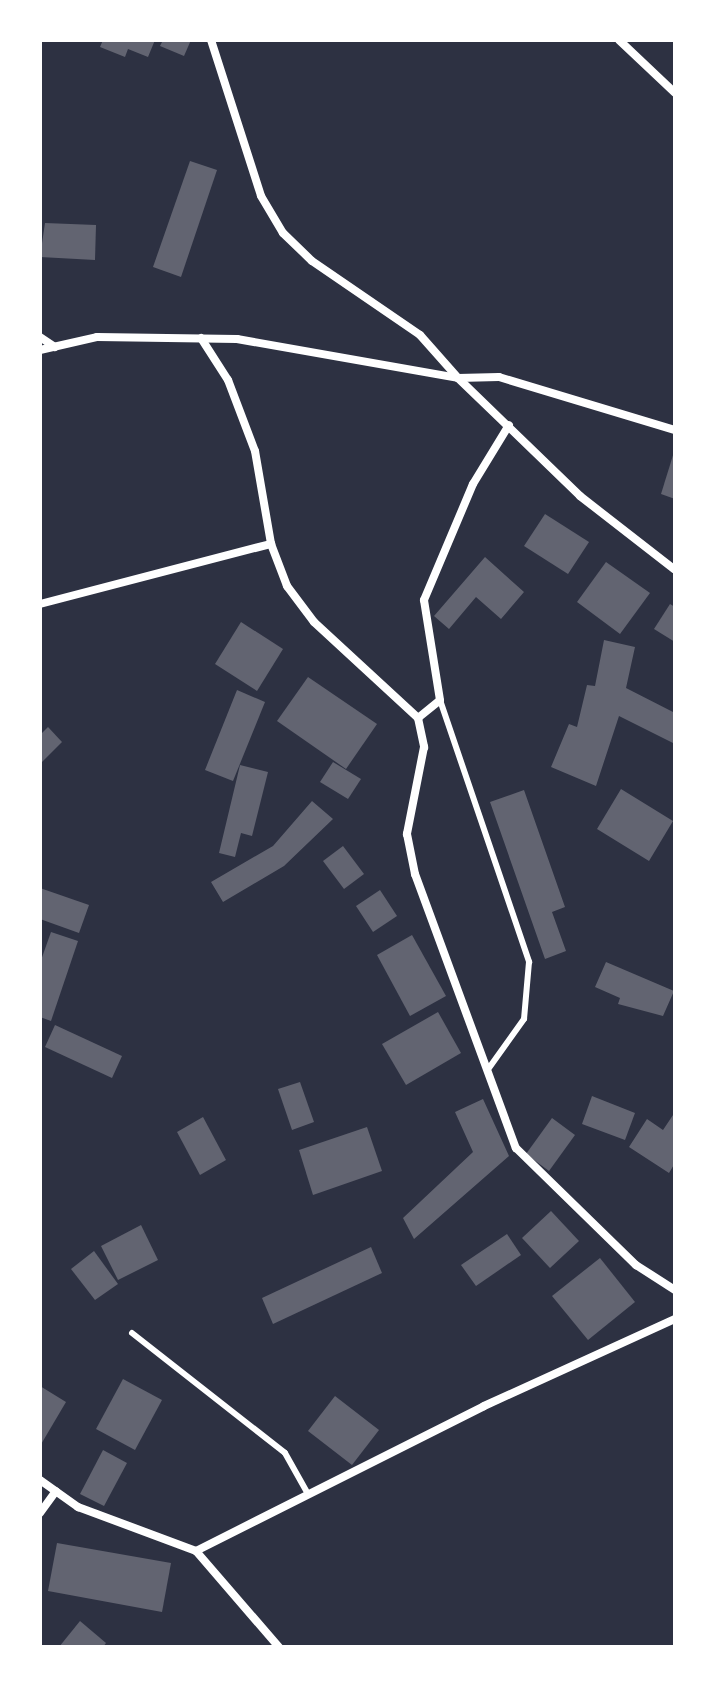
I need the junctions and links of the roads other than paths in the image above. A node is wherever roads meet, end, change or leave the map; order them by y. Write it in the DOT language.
graph roads {
  1 [pos="211,40"];
  2 [pos="619,40"];
  3 [pos="675,93"];
  4 [pos="40,337"];
  5 [pos="201,338"];
  6 [pos="55,347"];
  7 [pos="40,350"];
  8 [pos="458,378"];
  9 [pos="509,425"];
  10 [pos="675,430"];
  11 [pos="271,544"];
  12 [pos="675,570"];
  13 [pos="40,604"];
  14 [pos="440,700"];
  15 [pos="418,718"];
  16 [pos="489,1068"];
  17 [pos="675,1290"];
  18 [pos="675,1319"];
  19 [pos="132,1333"];
  20 [pos="40,1480"];
  21 [pos="56,1491"];
  22 [pos="308,1494"];
  23 [pos="40,1513"];
  24 [pos="196,1551"];
  25 [pos="274,1646"];
  1 -- 8 [label="street"];
  2 -- 3 [label="street"];
  4 -- 6 [label="street"];
  5 -- 6 [label="street"];
  5 -- 8 [label="street"];
  5 -- 11 [label="street"];
  6 -- 7 [label="street"];
  8 -- 9 [label="street"];
  8 -- 10 [label="street"];
  9 -- 12 [label="street"];
  9 -- 14 [label="street"];
  11 -- 13 [label="street"];
  11 -- 15 [label="street"];
  14 -- 15 [label="street"];
  14 -- 16 [label="lane"];
  15 -- 16 [label="street"];
  16 -- 17 [label="street"];
  18 -- 22 [label="street"];
  19 -- 22 [label="lane"];
  20 -- 21 [label="street"];
  21 -- 23 [label="street"];
  21 -- 24 [label="street"];
  22 -- 24 [label="street"];
  24 -- 25 [label="street"];
}
